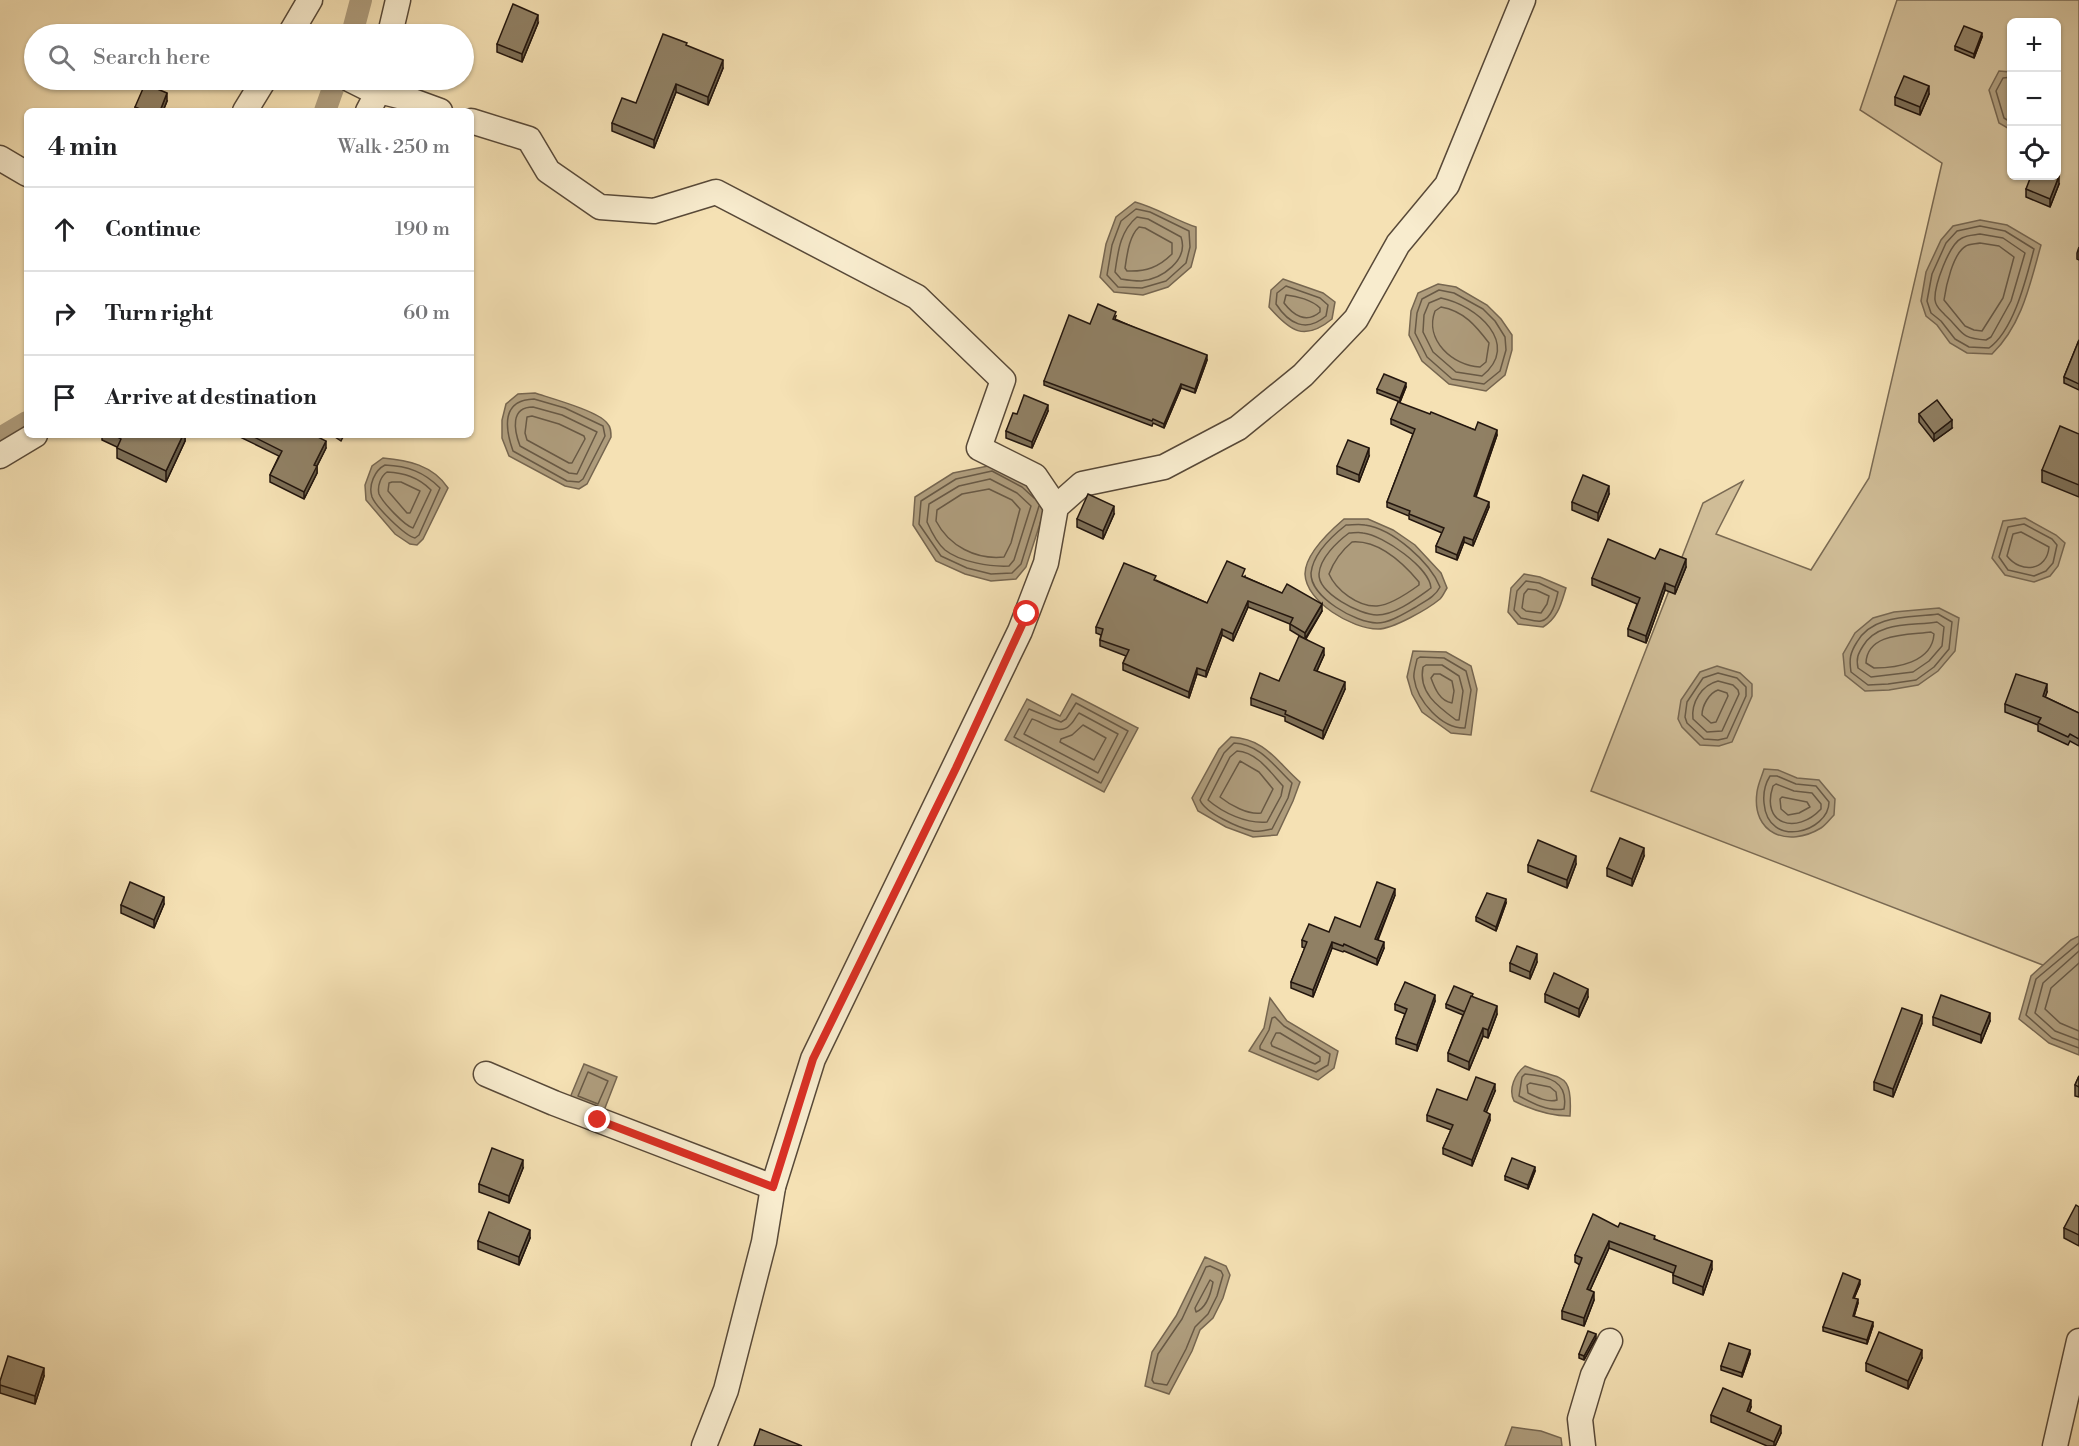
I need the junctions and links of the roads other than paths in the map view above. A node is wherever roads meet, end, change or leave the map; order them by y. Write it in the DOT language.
graph roads {
  1 [pos="310,0"];
  2 [pos="398,0"];
  3 [pos="1523,0"];
  4 [pos="296,24"];
  5 [pos="392,24"];
  6 [pos="258,90"];
  7 [pos="372,90"];
  8 [pos="247,108"];
  9 [pos="430,108"];
  10 [pos="474,122"];
  11 [pos="0,158"];
  12 [pos="24,172"];
  13 [pos="30,438"];
  14 [pos="0,456"];
  15 [pos="1056,507"];
  16 [pos="486,1074"];
  17 [pos="773,1187"];
  18 [pos="1610,1341"];
  19 [pos="2079,1341"];
  20 [pos="704,1446"];
  21 [pos="1583,1446"];
  22 [pos="2055,1446"];
  1 -- 4 [label="street"];
  2 -- 5 [label="street"];
  3 -- 15 [label="street"];
  6 -- 8 [label="street"];
  7 -- 9 [label="street"];
  10 -- 15 [label="street"];
  11 -- 12 [label="street"];
  13 -- 14 [label="street"];
  15 -- 17 [label="street"];
  16 -- 17 [label="street"];
  17 -- 20 [label="street"];
  18 -- 21 [label="street"];
  19 -- 22 [label="street"];
}
